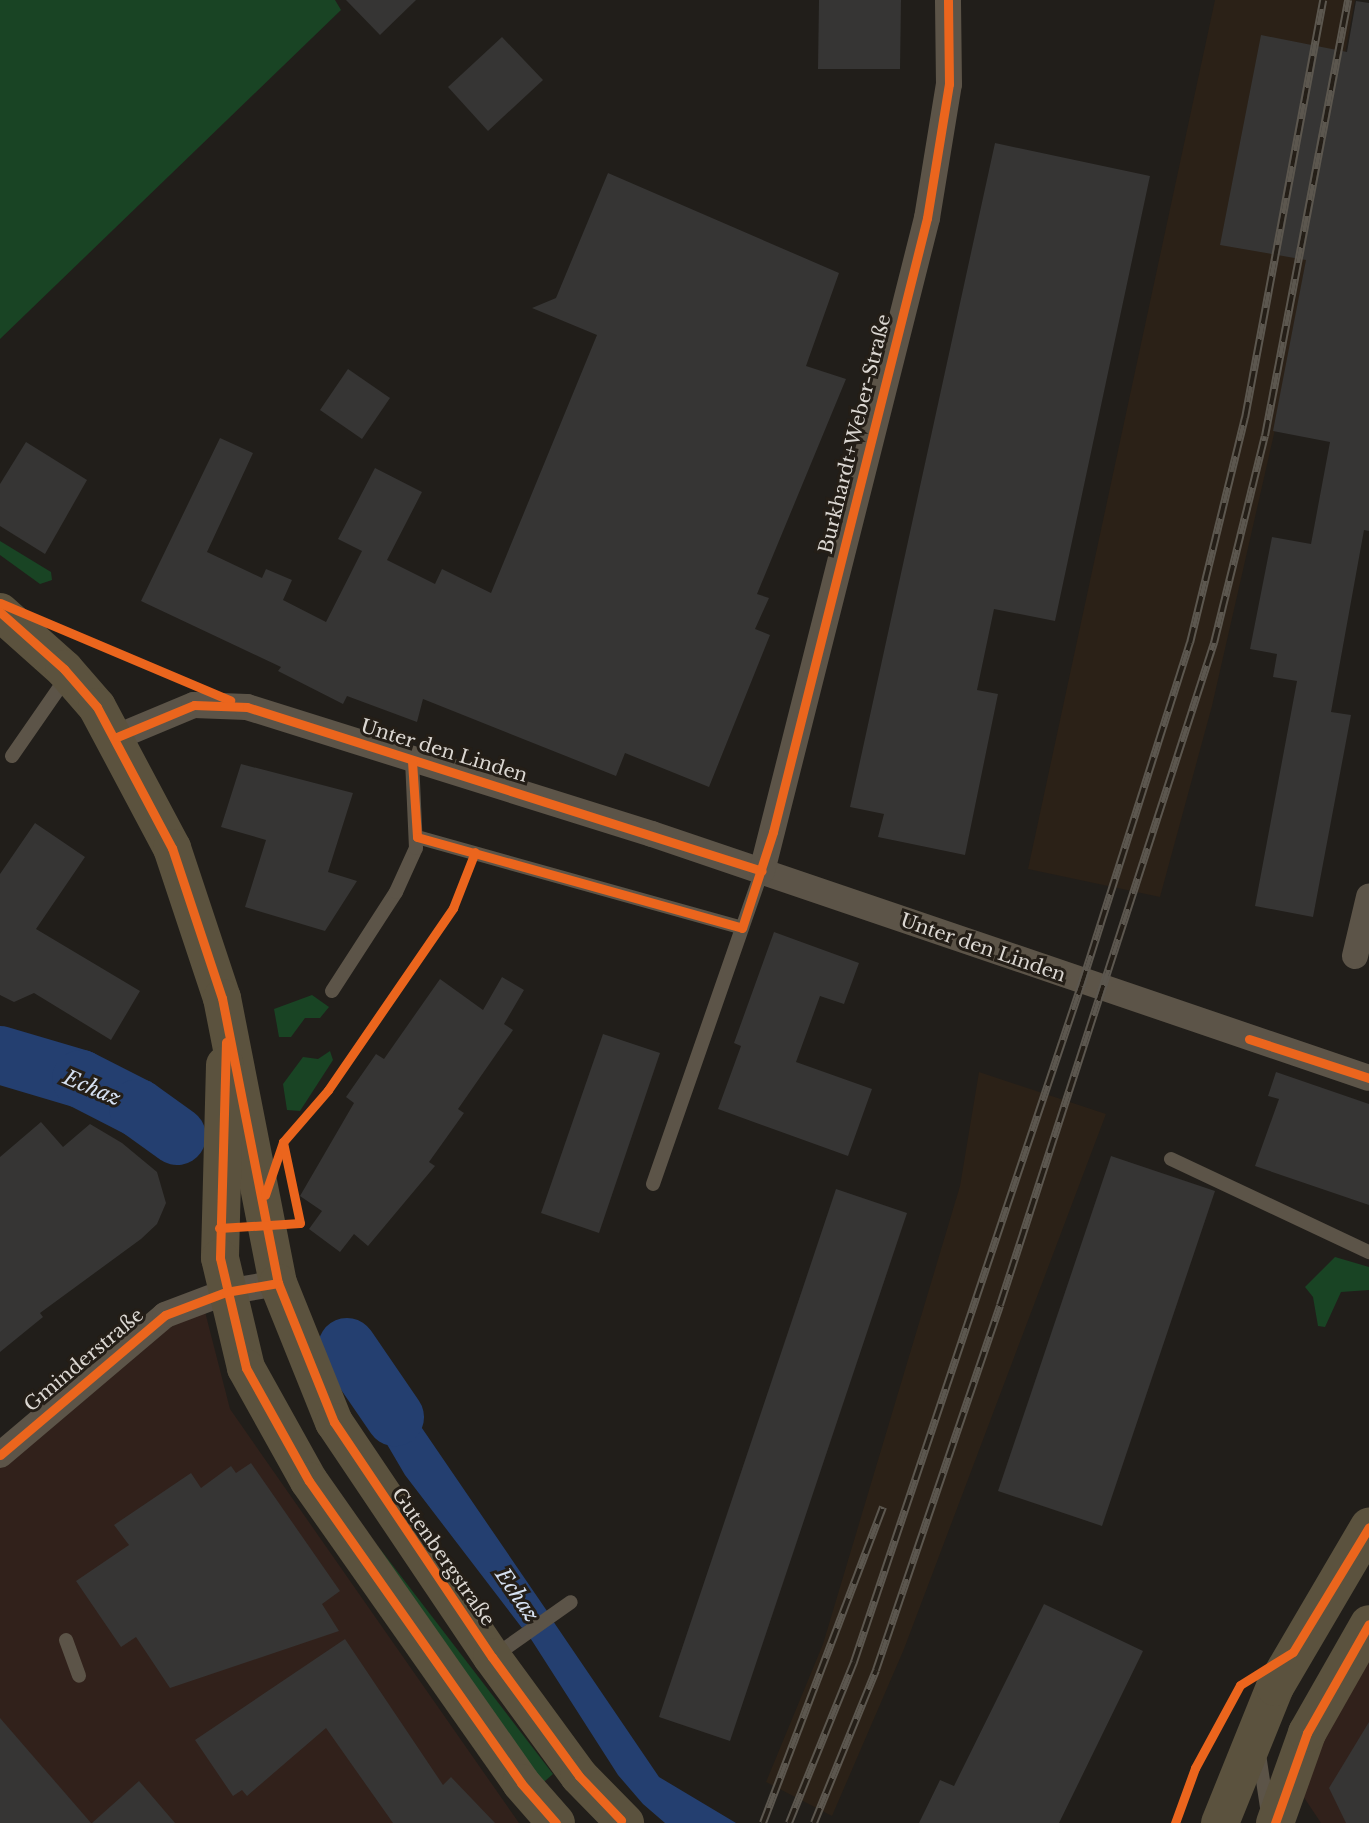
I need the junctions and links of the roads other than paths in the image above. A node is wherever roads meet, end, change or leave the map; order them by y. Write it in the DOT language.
graph roads {
  1 [pos="948,0"];
  2 [pos="0,612"];
  3 [pos="69,674"];
  4 [pos="117,737"];
  5 [pos="12,756"];
  6 [pos="412,761"];
  7 [pos="417,837"];
  8 [pos="762,871"];
  9 [pos="1369,897"];
  10 [pos="742,928"];
  11 [pos="1355,956"];
  12 [pos="332,991"];
  13 [pos="227,1025"];
  14 [pos="1369,1078"];
  15 [pos="1171,1159"];
  16 [pos="653,1184"];
  17 [pos="1369,1252"];
  18 [pos="278,1283"];
  19 [pos="226,1293"];
  20 [pos="0,1455"];
  21 [pos="1369,1527"];
  22 [pos="571,1602"];
  23 [pos="1369,1624"];
  24 [pos="66,1640"];
  25 [pos="503,1650"];
  26 [pos="79,1676"];
  27 [pos="1257,1725"];
  28 [pos="621,1822"];
  29 [pos="556,1823"];
  30 [pos="1220,1823"];
  31 [pos="1272,1823"];
  1 -- 8 [label="street, Burkhardt+Weber-Straße"];
  2 -- 3 [label="main road"];
  3 -- 4 [label="main road"];
  3 -- 5 [label="lane"];
  4 -- 6 [label="street, Unter den Linden"];
  4 -- 13 [label="main road"];
  6 -- 7 [label="lane"];
  6 -- 8 [label="street, Unter den Linden"];
  7 -- 10 [label="lane"];
  7 -- 12 [label="lane"];
  8 -- 10 [label="lane"];
  8 -- 14 [label="street, Unter den Linden"];
  9 -- 11 [label="street"];
  10 -- 16 [label="lane"];
  13 -- 18 [label="main road"];
  13 -- 19 [label="main road"];
  15 -- 17 [label="lane"];
  18 -- 19 [label="street, Gminderstraße"];
  18 -- 25 [label="main road, Gutenbergstraße"];
  19 -- 20 [label="street, Gminderstraße"];
  19 -- 29 [label="main road"];
  21 -- 27 [label="main road"];
  22 -- 25 [label="lane"];
  23 -- 31 [label="main road"];
  24 -- 26 [label="lane"];
  25 -- 28 [label="main road, Gutenbergstraße"];
  27 -- 30 [label="main road"];
  27 -- 31 [label="lane"];
}
